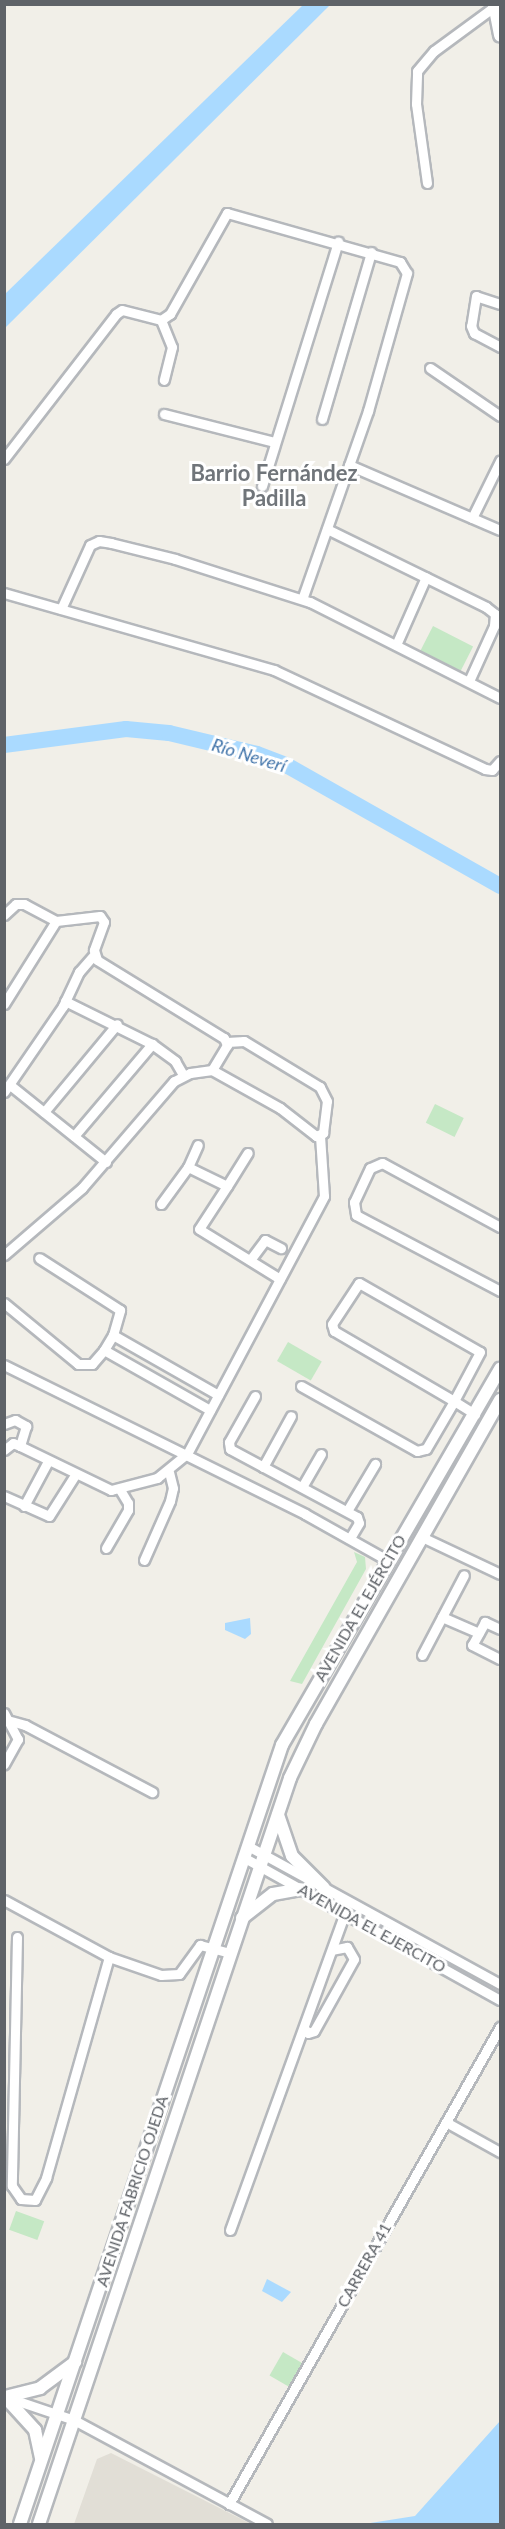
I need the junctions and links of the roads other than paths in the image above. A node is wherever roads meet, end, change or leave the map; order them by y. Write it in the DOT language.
graph roads {
  1 [pos="494,6"];
  2 [pos="501,35"];
  3 [pos="427,183"];
  4 [pos="338,242"];
  5 [pos="371,252"];
  6 [pos="501,304"];
  7 [pos="161,320"];
  8 [pos="501,347"];
  9 [pos="430,368"];
  10 [pos="164,380"];
  11 [pos="165,414"];
  12 [pos="501,416"];
  13 [pos="322,419"];
  14 [pos="275,442"];
  15 [pos="4,459"];
  16 [pos="501,461"];
  17 [pos="349,465"];
  18 [pos="262,486"];
  19 [pos="472,518"];
  20 [pos="327,529"];
  21 [pos="501,530"];
  22 [pos="426,578"];
  23 [pos="4,593"];
  24 [pos="302,599"];
  25 [pos="61,609"];
  26 [pos="396,645"];
  27 [pos="469,681"];
  28 [pos="501,698"];
  29 [pos="501,761"];
  30 [pos="4,915"];
  31 [pos="56,921"];
  32 [pos="94,954"];
  33 [pos="65,1001"];
  34 [pos="4,1004"];
  35 [pos="117,1024"];
  36 [pos="227,1042"];
  37 [pos="152,1044"];
  38 [pos="212,1070"];
  39 [pos="183,1075"];
  40 [pos="7,1088"];
  41 [pos="44,1112"];
  42 [pos="320,1135"];
  43 [pos="74,1136"];
  44 [pos="198,1145"];
  45 [pos="248,1153"];
  46 [pos="106,1162"];
  47 [pos="188,1167"];
  48 [pos="226,1186"];
  49 [pos="161,1204"];
  50 [pos="501,1227"];
  51 [pos="281,1248"];
  52 [pos="4,1255"];
  53 [pos="39,1258"];
  54 [pos="250,1260"];
  55 [pos="280,1279"];
  56 [pos="501,1291"];
  57 [pos="4,1303"];
  58 [pos="114,1335"];
  59 [pos="104,1350"];
  60 [pos="4,1365"];
  61 [pos="501,1369"];
  62 [pos="301,1386"];
  63 [pos="218,1395"];
  64 [pos="255,1396"];
  65 [pos="501,1400"];
  66 [pos="454,1401"];
  67 [pos="210,1410"];
  68 [pos="476,1414"];
  69 [pos="291,1416"];
  70 [pos="4,1424"];
  71 [pos="20,1446"];
  72 [pos="4,1450"];
  73 [pos="187,1454"];
  74 [pos="321,1454"];
  75 [pos="48,1461"];
  76 [pos="375,1464"];
  77 [pos="263,1467"];
  78 [pos="169,1472"];
  79 [pos="75,1475"];
  80 [pos="302,1487"];
  81 [pos="119,1488"];
  82 [pos="4,1496"];
  83 [pos="24,1506"];
  84 [pos="347,1511"];
  85 [pos="350,1538"];
  86 [pos="424,1538"];
  87 [pos="106,1548"];
  88 [pos="144,1560"];
  89 [pos="387,1560"];
  90 [pos="501,1574"];
  91 [pos="464,1575"];
  92 [pos="442,1617"];
  93 [pos="501,1629"];
  94 [pos="479,1633"];
  95 [pos="422,1655"];
  96 [pos="501,1659"];
  97 [pos="4,1713"];
  98 [pos="11,1721"];
  99 [pos="4,1764"];
  100 [pos="152,1792"];
  101 [pos="277,1814"];
  102 [pos="256,1823"];
  103 [pos="270,1832"];
  104 [pos="246,1852"];
  105 [pos="260,1859"];
  106 [pos="301,1888"];
  107 [pos="324,1888"];
  108 [pos="4,1900"];
  109 [pos="345,1912"];
  110 [pos="240,1921"];
  111 [pos="17,1938"];
  112 [pos="213,1948"];
  113 [pos="332,1950"];
  114 [pos="229,1953"];
  115 [pos="109,1957"];
  116 [pos="501,1983"];
  117 [pos="501,2000"];
  118 [pos="501,2027"];
  119 [pos="304,2028"];
  120 [pos="446,2122"];
  121 [pos="501,2152"];
  122 [pos="230,2230"];
  123 [pos="76,2361"];
  124 [pos="5,2397"];
  125 [pos="58,2413"];
  126 [pos="74,2420"];
  127 [pos="41,2464"];
  128 [pos="229,2504"];
  129 [pos="20,2524"];
  130 [pos="39,2524"];
  131 [pos="267,2524"];
  1 -- 2 [label="street"];
  1 -- 3 [label="street"];
  4 -- 5 [label="street"];
  4 -- 7 [label="street"];
  4 -- 14 [label="street"];
  5 -- 13 [label="street"];
  5 -- 17 [label="street"];
  6 -- 8 [label="street"];
  7 -- 10 [label="street"];
  7 -- 15 [label="street"];
  9 -- 12 [label="street"];
  11 -- 14 [label="street"];
  14 -- 18 [label="street"];
  16 -- 19 [label="street"];
  17 -- 19 [label="street"];
  17 -- 20 [label="street"];
  19 -- 21 [label="street"];
  20 -- 22 [label="street"];
  20 -- 24 [label="street"];
  22 -- 26 [label="street"];
  22 -- 27 [label="street"];
  23 -- 25 [label="street"];
  24 -- 25 [label="street"];
  24 -- 26 [label="street"];
  25 -- 29 [label="street"];
  26 -- 27 [label="street"];
  27 -- 28 [label="street"];
  30 -- 31 [label="street"];
  31 -- 32 [label="street"];
  31 -- 34 [label="street"];
  32 -- 33 [label="street"];
  32 -- 36 [label="street"];
  33 -- 35 [label="street"];
  33 -- 40 [label="street"];
  35 -- 37 [label="street"];
  35 -- 41 [label="street"];
  36 -- 38 [label="street"];
  36 -- 42 [label="street"];
  37 -- 39 [label="street"];
  37 -- 43 [label="street"];
  38 -- 39 [label="street"];
  38 -- 42 [label="street"];
  39 -- 46 [label="street"];
  40 -- 41 [label="street"];
  41 -- 43 [label="street"];
  42 -- 55 [label="street"];
  43 -- 46 [label="street"];
  44 -- 47 [label="street"];
  45 -- 48 [label="street"];
  46 -- 52 [label="street"];
  47 -- 48 [label="street"];
  47 -- 49 [label="street"];
  48 -- 54 [label="street"];
  50 -- 56 [label="street"];
  51 -- 54 [label="street"];
  53 -- 58 [label="street"];
  54 -- 55 [label="street"];
  55 -- 63 [label="street"];
  57 -- 59 [label="street"];
  58 -- 59 [label="street"];
  58 -- 63 [label="street"];
  59 -- 67 [label="street"];
  60 -- 73 [label="street"];
  61 -- 68 [label="street, AVENIDA EL EJÉRCITO"];
  62 -- 66 [label="street"];
  63 -- 67 [label="street"];
  64 -- 77 [label="street"];
  65 -- 86 [label="street, AVENIDA EL EJÉRCITO"];
  66 -- 66 [label="street"];
  66 -- 68 [label="street"];
  67 -- 73 [label="street"];
  68 -- 89 [label="street, AVENIDA EL EJÉRCITO"];
  69 -- 77 [label="street"];
  70 -- 71 [label="street"];
  71 -- 72 [label="street"];
  71 -- 75 [label="street"];
  73 -- 78 [label="street"];
  73 -- 85 [label="street"];
  74 -- 80 [label="street"];
  75 -- 79 [label="street"];
  75 -- 83 [label="street"];
  76 -- 84 [label="street"];
  77 -- 80 [label="street"];
  78 -- 81 [label="street"];
  78 -- 88 [label="street"];
  79 -- 81 [label="street"];
  79 -- 83 [label="street"];
  80 -- 84 [label="street"];
  81 -- 87 [label="street"];
  82 -- 83 [label="street"];
  84 -- 85 [label="street"];
  85 -- 89 [label="street"];
  86 -- 90 [label="street"];
  86 -- 101 [label="street, AVENIDA EL EJÉRCITO"];
  89 -- 102 [label="street, AVENIDA EL EJÉRCITO"];
  91 -- 92 [label="street"];
  92 -- 94 [label="street"];
  92 -- 95 [label="street"];
  93 -- 94 [label="street"];
  94 -- 96 [label="street"];
  97 -- 98 [label="street"];
  98 -- 99 [label="street"];
  98 -- 100 [label="street"];
  101 -- 103 [label="street, AVENIDA EL EJÉRCITO"];
  101 -- 107 [label="street"];
  102 -- 103 [label="street"];
  102 -- 104 [label="street, AVENIDA EL EJÉRCITO"];
  103 -- 105 [label="street, AVENIDA EL EJÉRCITO"];
  104 -- 105 [label="street, AVENIDA EL EJERCITO"];
  104 -- 112 [label="street, AVENIDA FABRICIO OJEDA"];
  105 -- 106 [label="street, AVENIDA EL EJERCITO"];
  105 -- 107 [label="street, AVENIDA EL EJERCITO"];
  105 -- 110 [label="street, AVENIDA FABRICIO OJEDA"];
  106 -- 109 [label="street, AVENIDA EL EJERCITO"];
  106 -- 110 [label="street"];
  107 -- 116 [label="street, AVENIDA EL EJERCITO"];
  108 -- 115 [label="street"];
  109 -- 113 [label="street"];
  109 -- 117 [label="street, AVENIDA EL EJERCITO"];
  110 -- 114 [label="street, AVENIDA FABRICIO OJEDA"];
  111 -- 115 [label="street"];
  112 -- 114 [label="street"];
  112 -- 115 [label="street"];
  112 -- 123 [label="street, AVENIDA FABRICIO OJEDA"];
  113 -- 119 [label="street"];
  113 -- 119 [label="street"];
  114 -- 126 [label="street, AVENIDA FABRICIO OJEDA"];
  118 -- 120 [label="street, CARRERA 41"];
  119 -- 122 [label="street"];
  120 -- 121 [label="street"];
  120 -- 128 [label="street, CARRERA 41"];
  123 -- 124 [label="street"];
  123 -- 125 [label="street, AVENIDA FABRICIO OJEDA"];
  124 -- 125 [label="street"];
  124 -- 127 [label="street"];
  125 -- 126 [label="street"];
  125 -- 127 [label="street, AVENIDA FABRICIO OJEDA"];
  126 -- 128 [label="street"];
  126 -- 130 [label="street, AVENIDA FABRICIO OJEDA"];
  127 -- 129 [label="street, AVENIDA FABRICIO OJEDA"];
  128 -- 131 [label="street"];
}
